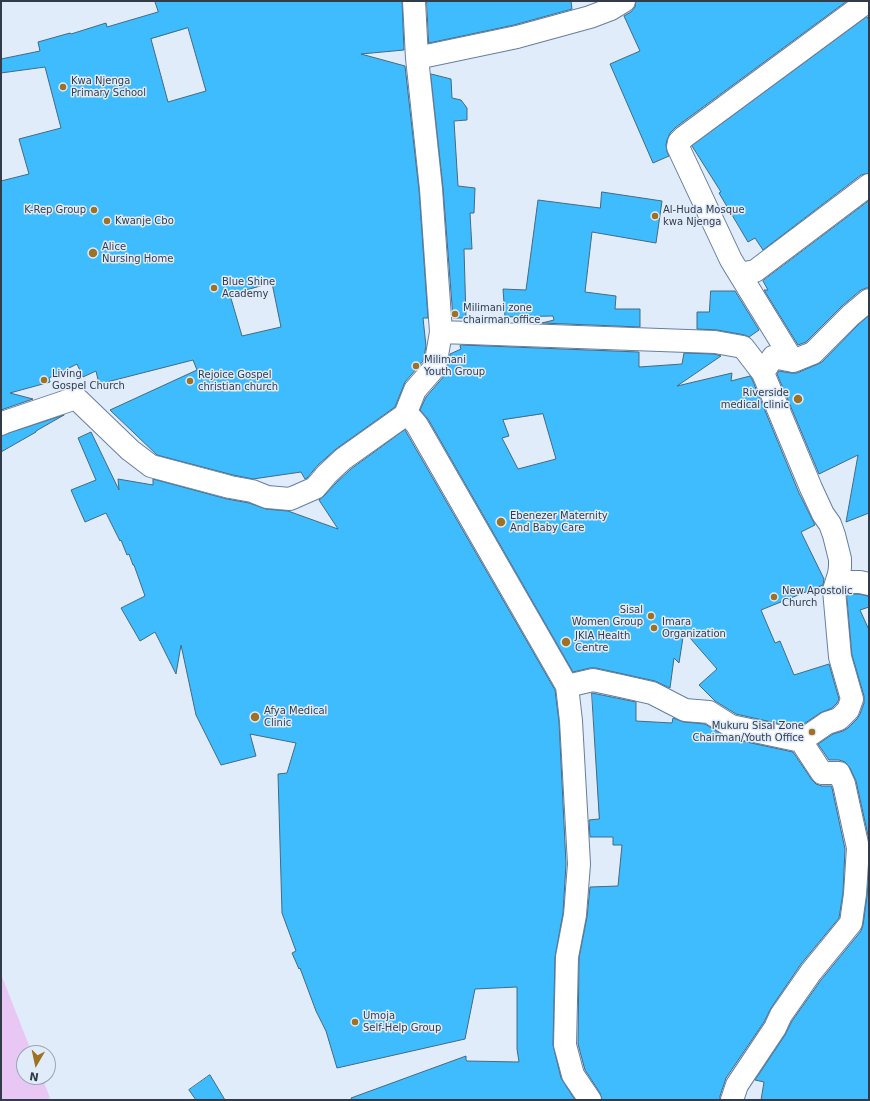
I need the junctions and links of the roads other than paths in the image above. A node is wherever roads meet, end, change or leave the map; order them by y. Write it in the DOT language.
graph roads {
  1 [pos="414,1"];
  2 [pos="624,1"];
  3 [pos="868,1"];
  4 [pos="418,58"];
  5 [pos="869,185"];
  6 [pos="740,274"];
  7 [pos="869,300"];
  8 [pos="441,332"];
  9 [pos="793,361"];
  10 [pos="763,372"];
  11 [pos="405,415"];
  12 [pos="1,424"];
  13 [pos="837,582"];
  14 [pos="869,584"];
  15 [pos="567,686"];
  16 [pos="801,741"];
  17 [pos="590,1100"];
  18 [pos="732,1100"];
  1 -- 4 [label="street"];
  2 -- 4 [label="street"];
  3 -- 6 [label="street"];
  4 -- 8 [label="street"];
  5 -- 6 [label="street"];
  6 -- 9 [label="street"];
  7 -- 9 [label="street"];
  8 -- 10 [label="street"];
  8 -- 11 [label="street"];
  9 -- 10 [label="street"];
  10 -- 13 [label="street"];
  11 -- 12 [label="street"];
  11 -- 15 [label="street"];
  13 -- 14 [label="street"];
  13 -- 16 [label="street"];
  15 -- 16 [label="street"];
  15 -- 17 [label="street"];
  16 -- 18 [label="street"];
}
